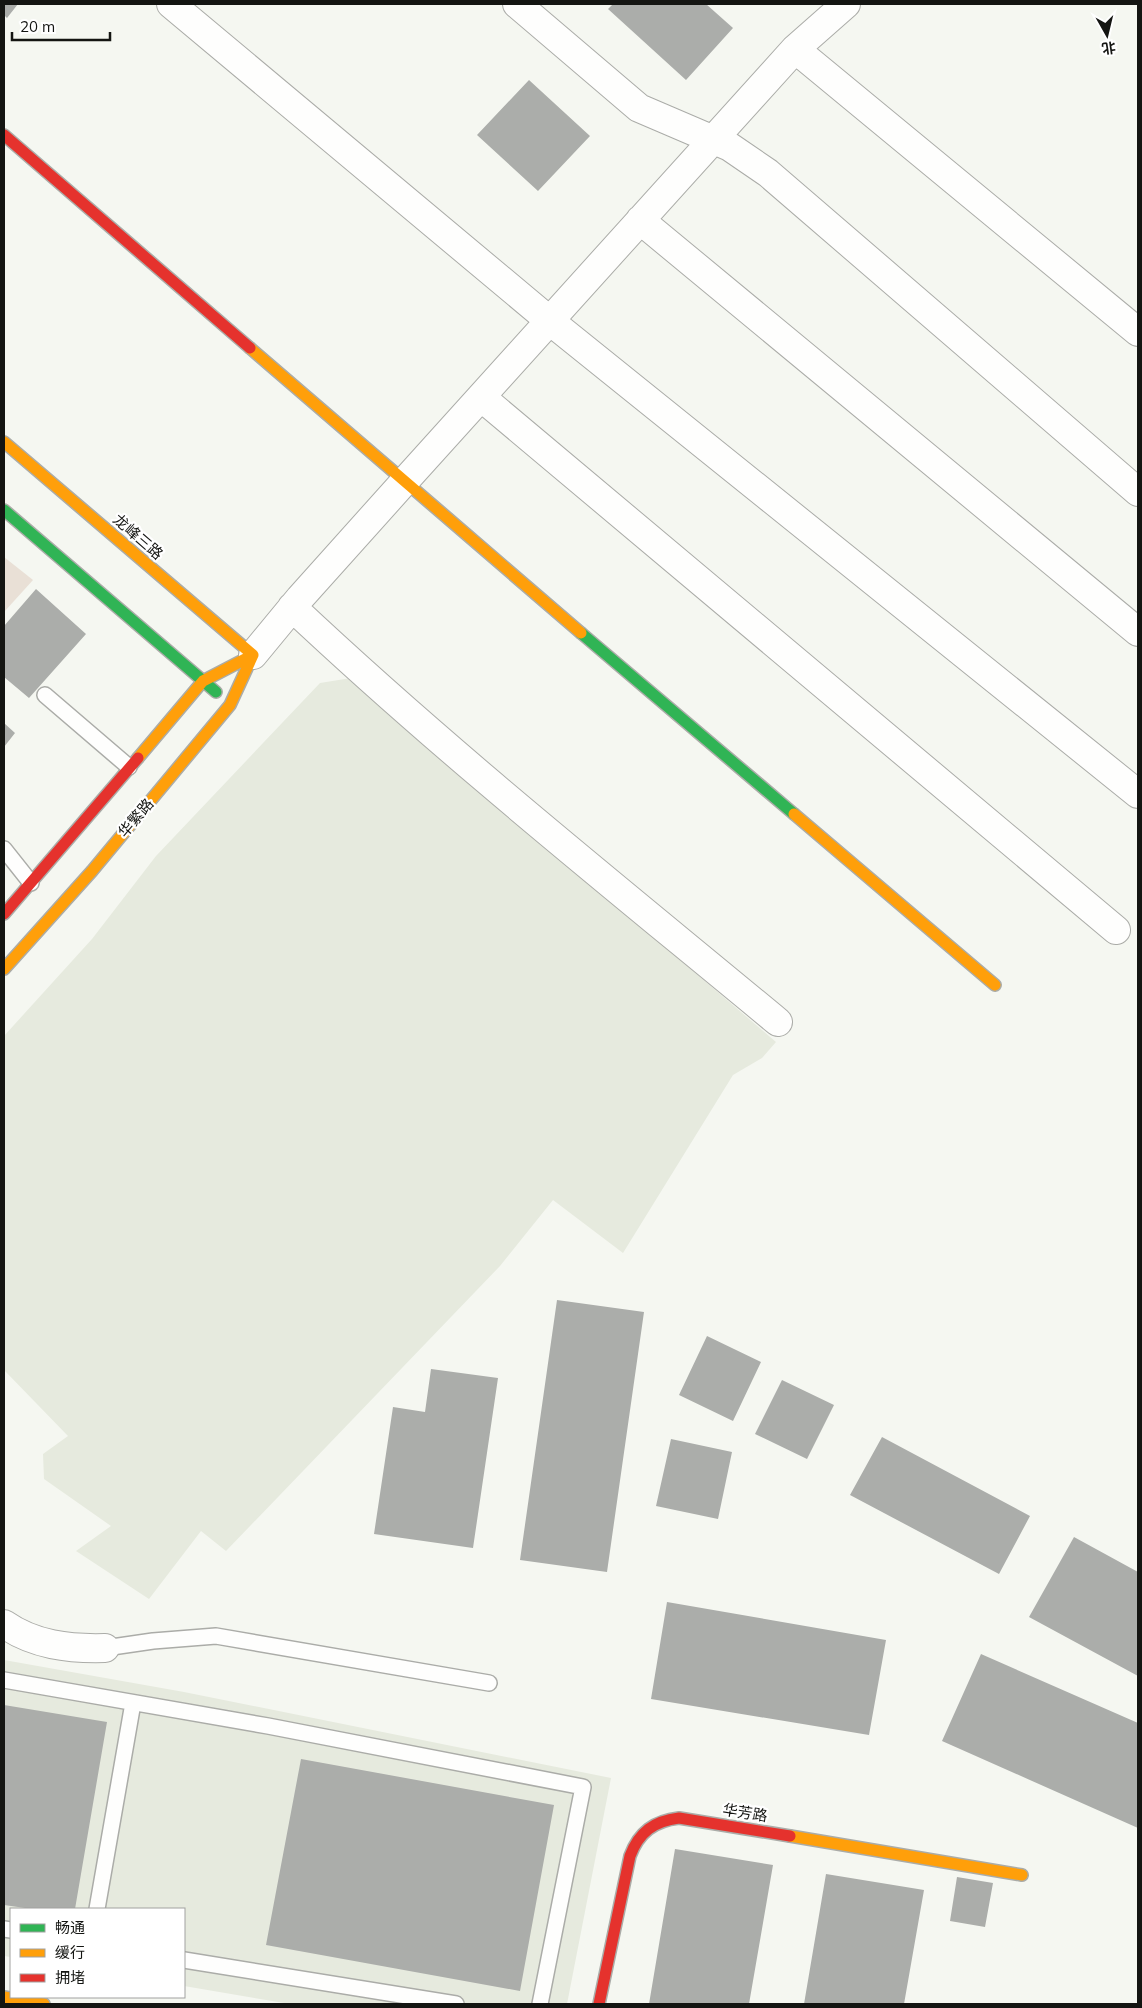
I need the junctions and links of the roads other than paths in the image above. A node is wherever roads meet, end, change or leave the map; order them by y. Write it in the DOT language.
graph roads {
  1 [pos="171,4"];
  2 [pos="517,4"];
  3 [pos="846,4"];
  4 [pos="795,49"];
  5 [pos="4,135"];
  6 [pos="715,140"];
  7 [pos="640,220"];
  8 [pos="550,321"];
  9 [pos="1138,332"];
  10 [pos="481,397"];
  11 [pos="4,442"];
  12 [pos="404,482"];
  13 [pos="1138,492"];
  14 [pos="4,510"];
  15 [pos="296,603"];
  16 [pos="1138,632"];
  17 [pos="253,655"];
  18 [pos="203,681"];
  19 [pos="45,695"];
  20 [pos="230,705"];
  21 [pos="129,767"];
  22 [pos="1138,794"];
  23 [pos="4,849"];
  24 [pos="31,883"];
  25 [pos="4,914"];
  26 [pos="1116,930"];
  27 [pos="4,970"];
  28 [pos="995,985"];
  29 [pos="778,1022"];
  30 [pos="4,1624"];
  31 [pos="105,1648"];
  32 [pos="4,1680"];
  33 [pos="488,1683"];
  34 [pos="133,1703"];
  35 [pos="1022,1875"];
  36 [pos="97,1908"];
  37 [pos="185,1960"];
  38 [pos="4,1997"];
  39 [pos="44,2004"];
  40 [pos="456,2004"];
  41 [pos="540,2004"];
  42 [pos="599,2004"];
  1 -- 8 [label="street"];
  2 -- 6 [label="street"];
  3 -- 4 [label="street, 华繁路"];
  4 -- 6 [label="street, 华繁路"];
  4 -- 9 [label="street"];
  5 -- 12 [label="street"];
  6 -- 7 [label="street, 华繁路"];
  6 -- 13 [label="street"];
  7 -- 8 [label="street, 华繁路"];
  7 -- 16 [label="street"];
  8 -- 10 [label="street, 华繁路"];
  8 -- 22 [label="street"];
  10 -- 12 [label="street, 华繁路"];
  10 -- 26 [label="street"];
  11 -- 17 [label="street, 龙峰三路"];
  12 -- 15 [label="street, 华繁路"];
  12 -- 28 [label="street"];
  14 -- 18 [label="street"];
  15 -- 17 [label="street, 华繁路"];
  15 -- 29 [label="street"];
  17 -- 18 [label="street, 华繁路"];
  17 -- 20 [label="street, 华繁路"];
  18 -- 20 [label="street"];
  18 -- 21 [label="street, 华繁路"];
  19 -- 21 [label="lane"];
  20 -- 27 [label="street, 华繁路"];
  21 -- 24 [label="street, 华繁路"];
  23 -- 24 [label="lane"];
  24 -- 25 [label="street, 华繁路"];
  30 -- 31 [label="street"];
  31 -- 33 [label="lane"];
  32 -- 34 [label="lane"];
  34 -- 36 [label="lane"];
  34 -- 41 [label="lane"];
  35 -- 42 [label="street, 华芳路"];
  37 -- 40 [label="lane"];
  38 -- 39 [label="street"];
}
